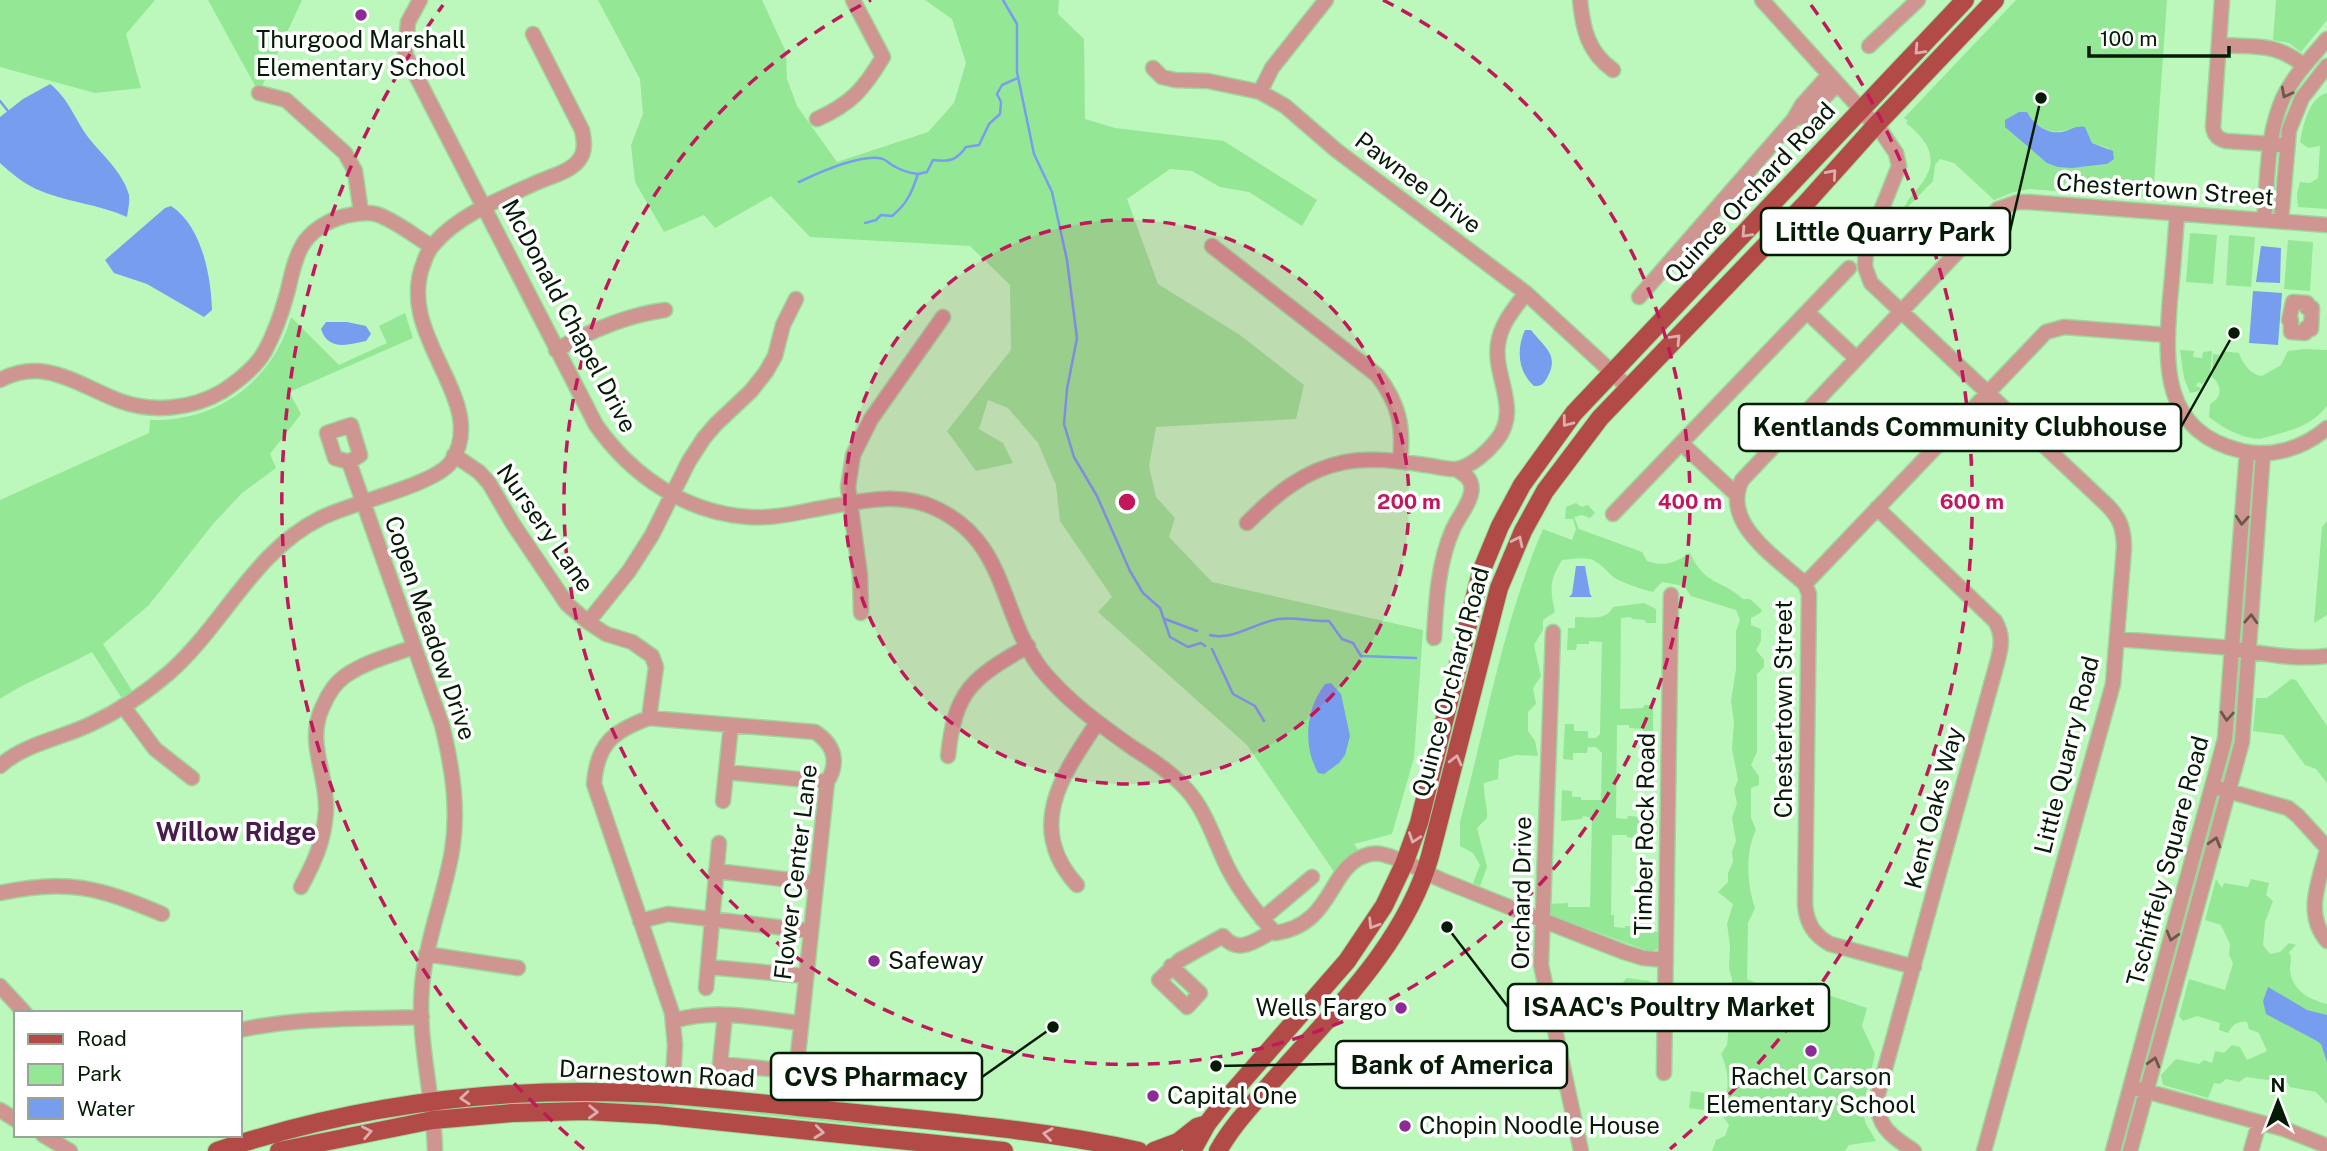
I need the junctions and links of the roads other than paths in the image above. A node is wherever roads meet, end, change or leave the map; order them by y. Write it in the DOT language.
graph roads {
  1 [pos="420,0"];
  2 [pos="853,0"];
  3 [pos="1326,0"];
  4 [pos="1580,0"];
  5 [pos="1762,0"];
  6 [pos="1918,0"];
  7 [pos="1965,0"];
  8 [pos="1995,0"];
  9 [pos="2222,0"];
  10 [pos="533,34"];
  11 [pos="2327,39"];
  12 [pos="2219,45"];
  13 [pos="1869,46"];
  14 [pos="2304,66"];
  15 [pos="2327,66"];
  16 [pos="1153,68"];
  17 [pos="1613,70"];
  18 [pos="1833,80"];
  19 [pos="1260,92"];
  20 [pos="259,93"];
  21 [pos="1862,111"];
  22 [pos="817,119"];
  23 [pos="1876,125"];
  24 [pos="2270,144"];
  25 [pos="2287,145"];
  26 [pos="484,208"];
  27 [pos="361,212"];
  28 [pos="2177,214"];
  29 [pos="2264,220"];
  30 [pos="2281,221"];
  31 [pos="2327,225"];
  32 [pos="431,246"];
  33 [pos="1212,246"];
  34 [pos="1849,268"];
  35 [pos="1526,293"];
  36 [pos="1639,297"];
  37 [pos="796,299"];
  38 [pos="665,310"];
  39 [pos="1807,312"];
  40 [pos="1900,312"];
  41 [pos="943,317"];
  42 [pos="2168,335"];
  43 [pos="556,350"];
  44 [pos="1856,358"];
  45 [pos="1614,373"];
  46 [pos="0,380"];
  47 [pos="1629,388"];
  48 [pos="1987,392"];
  49 [pos="2327,428"];
  50 [pos="1681,443"];
  51 [pos="2247,452"];
  52 [pos="2263,453"];
  53 [pos="454,454"];
  54 [pos="1400,461"];
  55 [pos="349,462"];
  56 [pos="1456,469"];
  57 [pos="673,495"];
  58 [pos="1737,495"];
  59 [pos="363,501"];
  60 [pos="850,503"];
  61 [pos="1877,508"];
  62 [pos="1613,514"];
  63 [pos="1247,523"];
  64 [pos="1805,584"];
  65 [pos="1671,595"];
  66 [pos="861,613"];
  67 [pos="588,622"];
  68 [pos="1553,632"];
  69 [pos="1434,638"];
  70 [pos="2117,639"];
  71 [pos="1028,646"];
  72 [pos="414,647"];
  73 [pos="2233,648"];
  74 [pos="2249,652"];
  75 [pos="2327,656"];
  76 [pos="123,706"];
  77 [pos="649,718"];
  78 [pos="1097,723"];
  79 [pos="731,725"];
  80 [pos="948,757"];
  81 [pos="0,766"];
  82 [pos="726,772"];
  83 [pos="192,778"];
  84 [pos="827,782"];
  85 [pos="2213,787"];
  86 [pos="2229,792"];
  87 [pos="723,801"];
  88 [pos="719,843"];
  89 [pos="2327,849"];
  90 [pos="1405,864"];
  91 [pos="716,871"];
  92 [pos="1425,873"];
  93 [pos="1312,877"];
  94 [pos="816,883"];
  95 [pos="1077,885"];
  96 [pos="301,887"];
  97 [pos="0,893"];
  98 [pos="162,914"];
  99 [pos="712,919"];
  100 [pos="1262,919"];
  101 [pos="1541,920"];
  102 [pos="640,921"];
  103 [pos="811,931"];
  104 [pos="1273,931"];
  105 [pos="2327,941"];
  106 [pos="426,954"];
  107 [pos="1666,960"];
  108 [pos="1171,966"];
  109 [pos="709,967"];
  110 [pos="1914,967"];
  111 [pos="518,968"];
  112 [pos="806,976"];
  113 [pos="0,986"];
  114 [pos="706,988"];
  115 [pos="1311,1002"];
  116 [pos="23,1011"];
  117 [pos="725,1015"];
  118 [pos="422,1017"];
  119 [pos="673,1021"];
  120 [pos="801,1023"];
  121 [pos="242,1030"];
  122 [pos="1309,1039"];
  123 [pos="1664,1073"];
  124 [pos="2130,1087"];
  125 [pos="2146,1091"];
  126 [pos="672,1095"];
  127 [pos="430,1101"];
  128 [pos="433,1120"];
  129 [pos="2259,1123"];
  130 [pos="1207,1124"];
  131 [pos="46,1137"];
  132 [pos="2327,1146"];
  133 [pos="70,1151"];
  134 [pos="217,1151"];
  135 [pos="279,1151"];
  136 [pos="435,1151"];
  137 [pos="1004,1151"];
  138 [pos="1139,1151"];
  139 [pos="1154,1151"];
  140 [pos="1192,1151"];
  141 [pos="1218,1151"];
  142 [pos="1580,1151"];
  143 [pos="1914,1151"];
  144 [pos="1984,1151"];
  145 [pos="2113,1151"];
  146 [pos="2130,1151"];
  147 [pos="2251,1151"];
  1 -- 26 [label="street, McDonald Chapel Drive"];
  2 -- 22 [label="street"];
  3 -- 19 [label="street"];
  4 -- 17 [label="street"];
  5 -- 18 [label="street, Little Quarry Road"];
  6 -- 13 [label="street"];
  7 -- 21 [label="main road, Quince Orchard Road, one-way"];
  8 -- 23 [label="main road, Quince Orchard Road"];
  9 -- 12 [label="street"];
  10 -- 26 [label="street"];
  11 -- 14 [label="street"];
  12 -- 14 [label="street"];
  12 -- 24 [label="street"];
  14 -- 24 [label="street, one-way"];
  15 -- 25 [label="street"];
  16 -- 19 [label="street, Pawnee Drive"];
  18 -- 21 [label="street, Little Quarry Road"];
  18 -- 36 [label="street"];
  19 -- 35 [label="street, Pawnee Drive"];
  20 -- 27 [label="street"];
  21 -- 23 [label="street, Little Quarry Road"];
  21 -- 45 [label="main road, Quince Orchard Road, one-way"];
  23 -- 40 [label="street, Little Quarry Road"];
  47 -- 23 [label="main road, Quince Orchard Road, one-way"];
  24 -- 25 [label="street"];
  24 -- 29 [label="street"];
  25 -- 30 [label="street"];
  26 -- 32 [label="street"];
  26 -- 43 [label="street, McDonald Chapel Drive"];
  27 -- 32 [label="street"];
  27 -- 46 [label="street"];
  28 -- 29 [label="street, Chestertown Street"];
  28 -- 40 [label="street, Chestertown Street"];
  28 -- 42 [label="street"];
  29 -- 30 [label="street, Chestertown Street"];
  30 -- 31 [label="street, Chestertown Street"];
  32 -- 53 [label="street"];
  33 -- 54 [label="street"];
  34 -- 39 [label="street"];
  35 -- 45 [label="street, Pawnee Drive"];
  35 -- 56 [label="street"];
  37 -- 57 [label="street"];
  38 -- 43 [label="street"];
  39 -- 44 [label="street"];
  39 -- 50 [label="street"];
  40 -- 44 [label="street, Chestertown Street"];
  40 -- 48 [label="street, Little Quarry Road"];
  41 -- 60 [label="street"];
  42 -- 48 [label="street"];
  42 -- 51 [label="street"];
  43 -- 57 [label="street, McDonald Chapel Drive"];
  44 -- 58 [label="street, Chestertown Street"];
  45 -- 47 [label="street, Pawnee Drive"];
  45 -- 90 [label="main road, Quince Orchard Road, one-way"];
  92 -- 47 [label="main road, Quince Orchard Road, one-way"];
  48 -- 61 [label="street"];
  48 -- 70 [label="street, Little Quarry Road"];
  49 -- 52 [label="street"];
  50 -- 58 [label="street"];
  50 -- 62 [label="street"];
  51 -- 52 [label="street"];
  51 -- 73 [label="street, Tschiffely Square Road, one-way"];
  74 -- 52 [label="street, Tschiffely Square Road, one-way"];
  53 -- 59 [label="street"];
  53 -- 67 [label="street, Nursery Lane"];
  54 -- 56 [label="street"];
  54 -- 63 [label="street"];
  55 -- 59 [label="street, Copen Meadow Drive"];
  56 -- 69 [label="street"];
  57 -- 60 [label="street, McDonald Chapel Drive"];
  57 -- 67 [label="street"];
  58 -- 64 [label="street, Chestertown Street"];
  59 -- 72 [label="street, Copen Meadow Drive"];
  59 -- 76 [label="street"];
  60 -- 66 [label="street"];
  60 -- 71 [label="street, McDonald Chapel Drive"];
  61 -- 64 [label="street"];
  61 -- 110 [label="street, Kent Oaks Way"];
  64 -- 110 [label="street, Chestertown Street"];
  65 -- 107 [label="street, Timber Rock Road"];
  67 -- 77 [label="street, Nursery Lane"];
  68 -- 101 [label="street, Orchard Drive"];
  70 -- 73 [label="street"];
  70 -- 144 [label="street, Little Quarry Road"];
  71 -- 78 [label="street, McDonald Chapel Drive"];
  71 -- 80 [label="street"];
  72 -- 96 [label="street"];
  72 -- 106 [label="street, Copen Meadow Drive"];
  73 -- 74 [label="street"];
  73 -- 85 [label="street, Tschiffely Square Road, one-way"];
  74 -- 75 [label="street"];
  74 -- 86 [label="street, Tschiffely Square Road"];
  76 -- 81 [label="street"];
  76 -- 83 [label="street"];
  77 -- 79 [label="street, Flower Center Lane"];
  77 -- 102 [label="street"];
  78 -- 95 [label="street"];
  78 -- 100 [label="street, McDonald Chapel Drive"];
  79 -- 82 [label="street"];
  79 -- 84 [label="street, Flower Center Lane"];
  82 -- 84 [label="street"];
  82 -- 87 [label="street"];
  84 -- 94 [label="street, Flower Center Lane"];
  85 -- 86 [label="street"];
  85 -- 124 [label="street, Tschiffely Square Road, one-way"];
  86 -- 89 [label="street"];
  125 -- 86 [label="street, Tschiffely Square Road, one-way"];
  88 -- 91 [label="street"];
  89 -- 105 [label="street"];
  90 -- 92 [label="street"];
  90 -- 104 [label="street"];
  90 -- 115 [label="main road, Quince Orchard Road, one-way"];
  91 -- 94 [label="street"];
  91 -- 99 [label="street"];
  92 -- 101 [label="street"];
  92 -- 122 [label="main road, Quince Orchard Road"];
  93 -- 100 [label="street"];
  94 -- 103 [label="street, Flower Center Lane"];
  97 -- 98 [label="street"];
  99 -- 102 [label="street"];
  99 -- 103 [label="street"];
  99 -- 109 [label="street"];
  100 -- 104 [label="street, McDonald Chapel Drive"];
  101 -- 107 [label="street"];
  101 -- 142 [label="street, Orchard Drive"];
  102 -- 119 [label="street"];
  103 -- 112 [label="street, Flower Center Lane"];
  104 -- 108 [label="street"];
  106 -- 111 [label="street"];
  106 -- 118 [label="street, Copen Meadow Drive"];
  107 -- 123 [label="street, Timber Rock Road"];
  109 -- 112 [label="street"];
  109 -- 114 [label="street"];
  110 -- 143 [label="street, Kent Oaks Way"];
  112 -- 120 [label="street, Flower Center Lane"];
  113 -- 116 [label="street"];
  115 -- 122 [label="main road"];
  115 -- 130 [label="main road, Quince Orchard Road"];
  117 -- 119 [label="street"];
  117 -- 120 [label="street"];
  117 -- 120 [label="street, Flower Center Lane"];
  118 -- 121 [label="street"];
  118 -- 127 [label="street, Copen Meadow Drive"];
  119 -- 126 [label="street"];
  122 -- 141 [label="main road, Quince Orchard Road"];
  124 -- 125 [label="street"];
  124 -- 145 [label="street, Tschiffely Square Road"];
  125 -- 129 [label="street"];
  125 -- 146 [label="street, Tschiffely Square Road"];
  126 -- 127 [label="main road, Darnestown Road, one-way"];
  138 -- 126 [label="main road, Darnestown Road, one-way"];
  127 -- 128 [label="street, Copen Meadow Drive"];
  127 -- 134 [label="main road, Darnestown Road"];
  135 -- 128 [label="main road, Darnestown Road, one-way"];
  128 -- 136 [label="street, Copen Meadow Drive"];
  128 -- 137 [label="main road, Darnestown Road, one-way"];
  129 -- 132 [label="street"];
  129 -- 147 [label="street"];
  130 -- 139 [label="main road"];
  130 -- 140 [label="main road, Quince Orchard Road"];
  131 -- 133 [label="street"];
}
